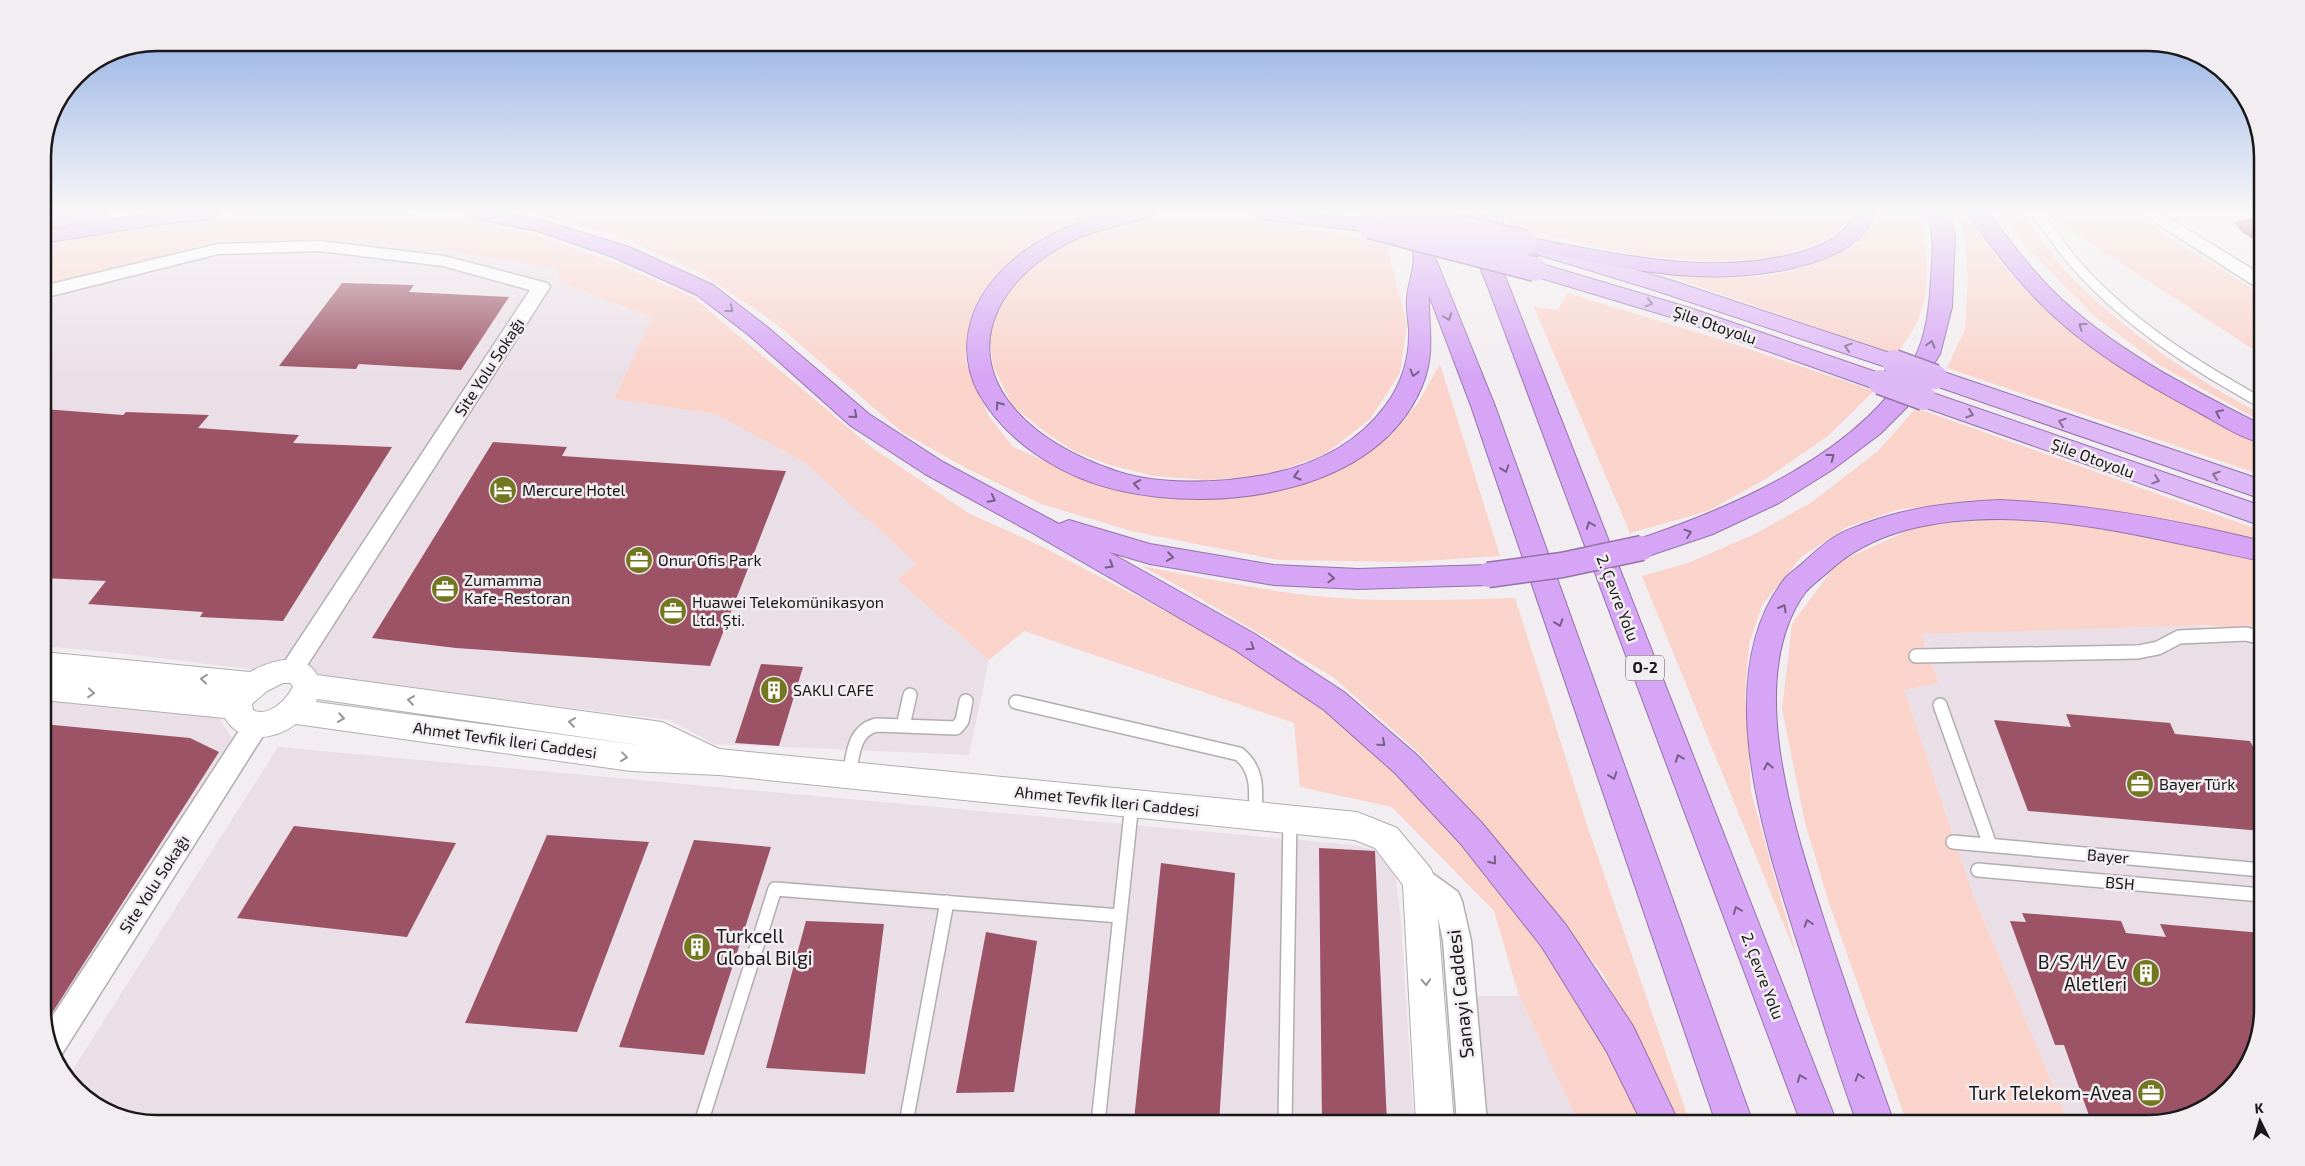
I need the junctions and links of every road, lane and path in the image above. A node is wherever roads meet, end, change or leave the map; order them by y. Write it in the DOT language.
graph roads {
  1 [pos="143,267"];
  2 [pos="468,267"];
  3 [pos="655,267"];
  4 [pos="1018,267"];
  5 [pos="1422,267"];
  6 [pos="1429,267"];
  7 [pos="1492,267"];
  8 [pos="1498,267"];
  9 [pos="1529,267"];
  10 [pos="1605,267"];
  11 [pos="1686,267"];
  12 [pos="1769,267"];
  13 [pos="1943,267"];
  14 [pos="2019,267"];
  15 [pos="2078,267"];
  16 [pos="2237,267"];
  17 [pos="2254,278"];
  18 [pos="1500,287"];
  19 [pos="51,290"];
  20 [pos="1930,388"];
  21 [pos="2254,398"];
  22 [pos="2254,431"];
  23 [pos="2254,488"];
  24 [pos="2254,513"];
  25 [pos="1038,524"];
  26 [pos="2254,549"];
  27 [pos="2254,636"];
  28 [pos="1916,656"];
  29 [pos="51,666"];
  30 [pos="51,689"];
  31 [pos="297,690"];
  32 [pos="910,695"];
  33 [pos="966,701"];
  34 [pos="1016,702"];
  35 [pos="249,705"];
  36 [pos="1940,705"];
  37 [pos="903,726"];
  38 [pos="849,775"];
  39 [pos="1132,803"];
  40 [pos="1255,816"];
  41 [pos="1290,819"];
  42 [pos="1952,842"];
  43 [pos="1990,845"];
  44 [pos="2254,869"];
  45 [pos="1978,870"];
  46 [pos="1419,880"];
  47 [pos="2254,894"];
  48 [pos="947,902"];
  49 [pos="1120,916"];
  50 [pos="56,1038"];
  51 [pos="704,1115"];
  52 [pos="908,1115"];
  53 [pos="1099,1115"];
  54 [pos="1285,1115"];
  55 [pos="1434,1115"];
  56 [pos="1471,1115"];
  57 [pos="1657,1115"];
  58 [pos="1732,1115"];
  59 [pos="1816,1115"];
  60 [pos="1872,1115"];
  1 -- 19 [label="street, Site Yolu Sokağı"];
  2 -- 31 [label="street, Site Yolu Sokağı"];
  3 -- 25 [label="highway, one-way"];
  5 -- 4 [label="highway, one-way"];
  6 -- 58 [label="highway, one-way"];
  7 -- 18 [label="highway, 2. Çevre Yolu / O-2"];
  8 -- 18 [label="highway"];
  9 -- 20 [label="highway, Şile Otoyolu, one-way, bridge"];
  20 -- 10 [label="highway, Şile Otoyolu, one-way, bridge"];
  11 -- 12 [label="highway"];
  25 -- 13 [label="highway, one-way, bridge"];
  22 -- 14 [label="highway, one-way"];
  15 -- 21 [label="lane"];
  16 -- 17 [label="street"];
  59 -- 18 [label="highway, 2. Çevre Yolu / O-2, one-way"];
  23 -- 20 [label="highway, Şile Otoyolu, one-way"];
  20 -- 24 [label="highway, Şile Otoyolu, one-way"];
  25 -- 57 [label="highway, one-way"];
  60 -- 26 [label="highway, one-way"];
  27 -- 28 [label="lane"];
  35 -- 29 [label="street, one-way"];
  30 -- 35 [label="street, one-way"];
  31 -- 35 [label="street"];
  31 -- 35 [label="street"];
  31 -- 38 [label="street, Ahmet Tevfik İleri Caddesi"];
  32 -- 37 [label="lane"];
  33 -- 37 [label="lane"];
  34 -- 40 [label="lane"];
  35 -- 50 [label="street, Site Yolu Sokağı"];
  36 -- 43 [label="lane"];
  37 -- 38 [label="lane"];
  38 -- 39 [label="street, Ahmet Tevfik İleri Caddesi"];
  39 -- 40 [label="street, Ahmet Tevfik İleri Caddesi"];
  39 -- 49 [label="lane"];
  40 -- 41 [label="street, Ahmet Tevfik İleri Caddesi"];
  41 -- 46 [label="street, Ahmet Tevfik İleri Caddesi"];
  41 -- 54 [label="lane"];
  42 -- 43 [label="lane, Bayer"];
  43 -- 44 [label="lane, Bayer"];
  45 -- 47 [label="lane, BSH"];
  46 -- 55 [label="street, Sanayi Caddesi, one-way"];
  46 -- 56 [label="street, Sanayi Caddesi"];
  48 -- 49 [label="lane"];
  48 -- 51 [label="lane"];
  48 -- 52 [label="lane"];
  49 -- 53 [label="lane"];
}
